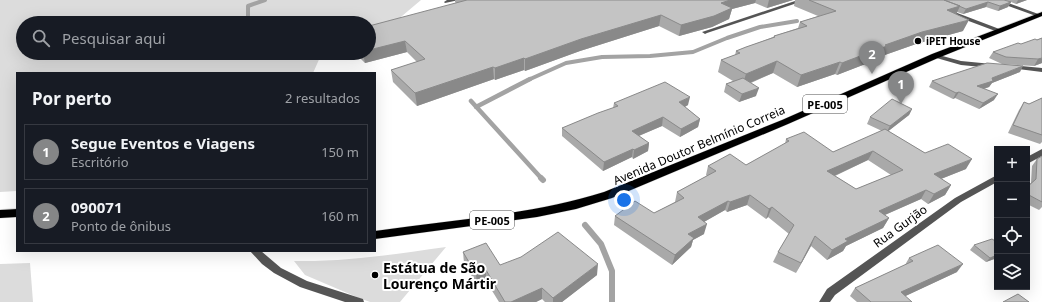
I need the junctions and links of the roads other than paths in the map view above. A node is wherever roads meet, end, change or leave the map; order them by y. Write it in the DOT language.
graph roads {
  1 [pos="456,0"];
  2 [pos="803,0"];
  3 [pos="995,0"];
  4 [pos="447,2"];
  5 [pos="948,11"];
  6 [pos="1040,15"];
  7 [pos="1000,31"];
  8 [pos="705,32"];
  9 [pos="936,56"];
  10 [pos="1042,70"];
  11 [pos="1042,152"];
  12 [pos="1030,159"];
  13 [pos="994,180"];
  14 [pos="16,213"];
  15 [pos="0,214"];
  16 [pos="376,235"];
  17 [pos="256,252"];
  18 [pos="359,302"];
  19 [pos="824,302"];
  1 -- 4 [label="street"];
  2 -- 8 [label="street"];
  3 -- 6 [label="street"];
  5 -- 7 [label="street"];
  6 -- 7 [label="main road, Avenida Doutor Belmínio Correia / PE-005"];
  7 -- 9 [label="main road, Avenida Doutor Belmínio Correia / PE-005"];
  9 -- 10 [label="street"];
  9 -- 16 [label="main road, Avenida Doutor Belmínio Correia / PE-005"];
  11 -- 12 [label="street"];
  13 -- 19 [label="street, Rua Gurjão"];
  14 -- 15 [label="main road"];
  17 -- 18 [label="street"];
}
